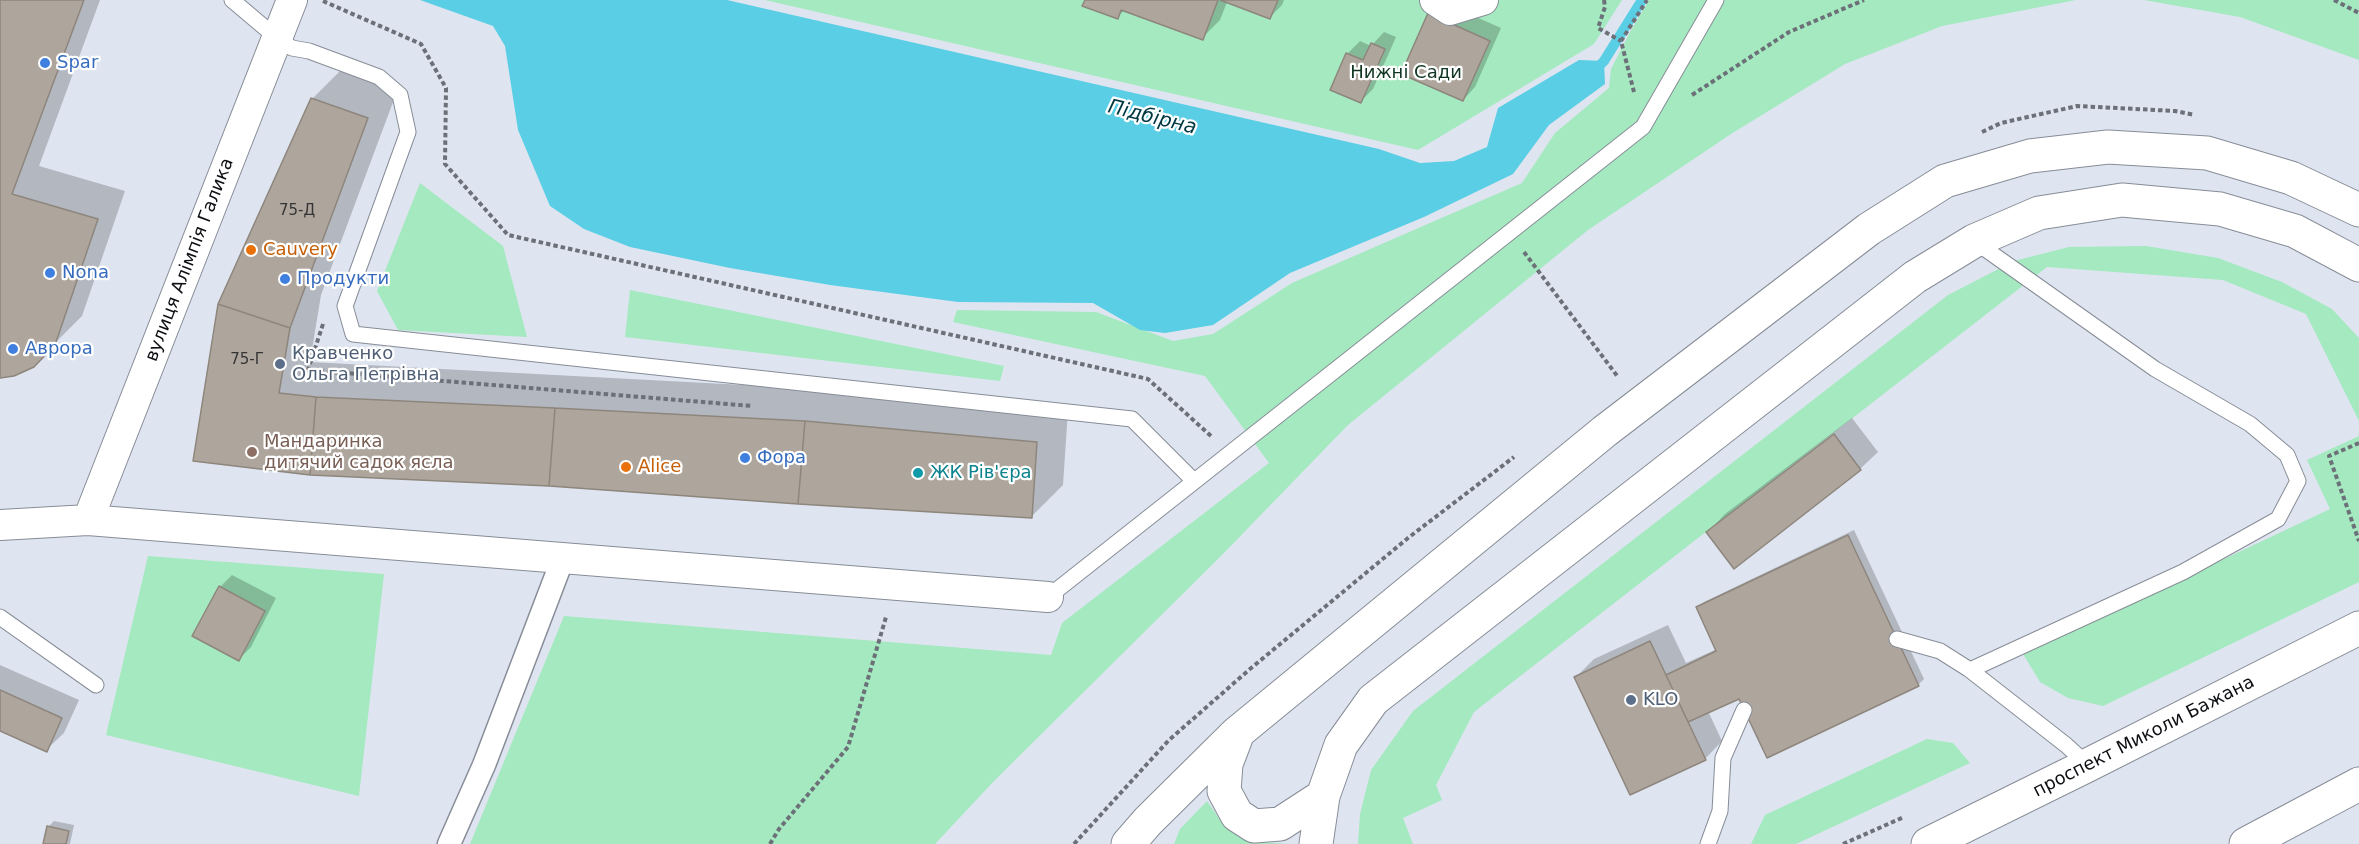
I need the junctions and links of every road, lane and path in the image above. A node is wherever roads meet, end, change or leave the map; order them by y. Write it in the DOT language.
graph roads {
  1 [pos="232,0"];
  2 [pos="292,0"];
  3 [pos="319,0"];
  4 [pos="1435,0"];
  5 [pos="1483,0"];
  6 [pos="1604,0"];
  7 [pos="1647,0"];
  8 [pos="1716,0"];
  9 [pos="1864,0"];
  10 [pos="2334,0"];
  11 [pos="2359,13"];
  12 [pos="277,38"];
  13 [pos="1621,41"];
  14 [pos="1692,95"];
  15 [pos="1643,127"];
  16 [pos="2359,210"];
  17 [pos="1509,233"];
  18 [pos="1974,241"];
  19 [pos="2359,265"];
  20 [pos="1618,377"];
  21 [pos="2359,444"];
  22 [pos="1229,453"];
  23 [pos="1194,481"];
  24 [pos="88,520"];
  25 [pos="0,525"];
  26 [pos="2359,541"];
  27 [pos="563,558"];
  28 [pos="895,585"];
  29 [pos="1048,597"];
  30 [pos="0,617"];
  31 [pos="2359,628"];
  32 [pos="1897,639"];
  33 [pos="1970,670"];
  34 [pos="96,685"];
  35 [pos="1744,710"];
  36 [pos="1237,733"];
  37 [pos="2088,765"];
  38 [pos="2359,784"];
  39 [pos="1323,795"];
  40 [pos="449,844"];
  41 [pos="770,844"];
  42 [pos="1128,844"];
  43 [pos="1316,844"];
  44 [pos="1708,844"];
  45 [pos="1928,844"];
  46 [pos="2246,844"];
  1 -- 12 [label="lane"];
  2 -- 12 [label="street, вулиця Алімпія Галика"];
  3 -- 22 [label="path"];
  4 -- 5 [label="street"];
  6 -- 13 [label="path"];
  7 -- 13 [label="path"];
  8 -- 15 [label="lane"];
  9 -- 14 [label="path"];
  10 -- 11 [label="path"];
  12 -- 23 [label="lane"];
  12 -- 24 [label="street, вулиця Алімпія Галика"];
  13 -- 15 [label="path"];
  15 -- 17 [label="lane"];
  16 -- 36 [label="highway"];
  17 -- 20 [label="path"];
  17 -- 22 [label="lane"];
  18 -- 19 [label="highway"];
  18 -- 33 [label="lane"];
  18 -- 39 [label="highway"];
  21 -- 26 [label="path"];
  22 -- 23 [label="lane"];
  23 -- 29 [label="lane"];
  24 -- 25 [label="street"];
  24 -- 27 [label="street"];
  27 -- 28 [label="street"];
  27 -- 40 [label="street"];
  28 -- 29 [label="street"];
  28 -- 41 [label="path"];
  30 -- 34 [label="lane"];
  31 -- 37 [label="highway, проспект Миколи Бажана"];
  32 -- 33 [label="lane"];
  33 -- 37 [label="lane"];
  35 -- 44 [label="lane"];
  36 -- 39 [label="highway"];
  36 -- 42 [label="highway"];
  37 -- 45 [label="highway, проспект Миколи Бажана"];
  38 -- 46 [label="highway"];
  39 -- 43 [label="highway"];
}
